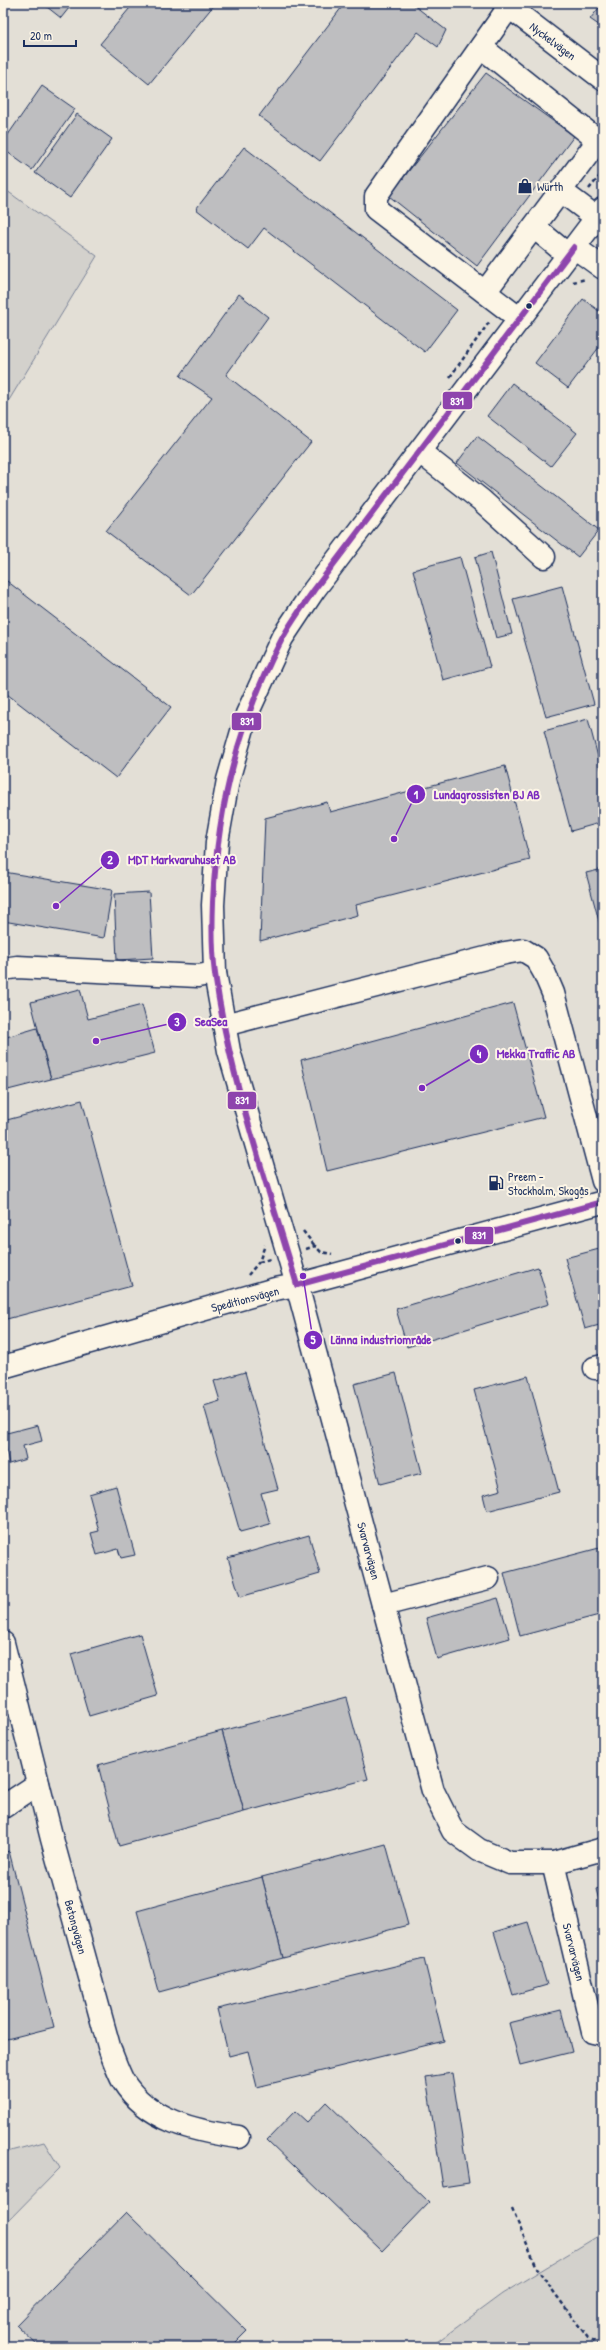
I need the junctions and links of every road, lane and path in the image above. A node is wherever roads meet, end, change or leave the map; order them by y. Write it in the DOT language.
graph roads {
  1 [pos="506,5"];
  2 [pos="481,47"];
  3 [pos="603,79"];
  4 [pos="603,172"];
  5 [pos="569,197"];
  6 [pos="600,213"];
  7 [pos="534,227"];
  8 [pos="571,251"];
  9 [pos="597,273"];
  10 [pos="567,283"];
  11 [pos="493,298"];
  12 [pos="520,319"];
  13 [pos="448,380"];
  14 [pos="420,452"];
  15 [pos="544,557"];
  16 [pos="3,969"];
  17 [pos="215,973"];
  18 [pos="224,1025"];
  19 [pos="603,1181"];
  20 [pos="603,1202"];
  21 [pos="300,1225"];
  22 [pos="264,1237"];
  23 [pos="315,1246"];
  24 [pos="241,1279"];
  25 [pos="297,1285"];
  26 [pos="3,1367"];
  27 [pos="488,1578"];
  28 [pos="384,1605"];
  29 [pos="3,1643"];
  30 [pos="38,1784"];
  31 [pos="3,1807"];
  32 [pos="603,1849"];
  33 [pos="553,1863"];
  34 [pos="603,2034"];
  35 [pos="238,2137"];
  36 [pos="512,2209"];
  37 [pos="603,2346"];
  1 -- 2 [label="street"];
  1 -- 3 [label="street, Nyckelvägen"];
  2 -- 5 [label="street"];
  2 -- 11 [label="street"];
  4 -- 5 [label="path"];
  5 -- 6 [label="street"];
  5 -- 7 [label="street"];
  6 -- 8 [label="street, Svarvarvägen"];
  7 -- 8 [label="street"];
  7 -- 11 [label="street"];
  8 -- 9 [label="street"];
  8 -- 12 [label="street, Svarvarvägen"];
  9 -- 10 [label="path"];
  11 -- 12 [label="street"];
  11 -- 13 [label="path"];
  12 -- 14 [label="street, Svarvarvägen"];
  14 -- 15 [label="street"];
  14 -- 17 [label="street, Svarvarvägen"];
  16 -- 17 [label="street"];
  17 -- 18 [label="street, Svarvarvägen"];
  18 -- 19 [label="street"];
  18 -- 25 [label="street, Svarvarvägen"];
  20 -- 25 [label="street, Speditionsvägen"];
  21 -- 23 [label="path"];
  22 -- 24 [label="path"];
  25 -- 26 [label="street, Speditionsvägen"];
  25 -- 28 [label="street, Svarvarvägen"];
  27 -- 28 [label="street"];
  28 -- 33 [label="street, Svarvarvägen"];
  29 -- 30 [label="street, Betongvägen"];
  30 -- 31 [label="street"];
  30 -- 35 [label="street, Betongvägen"];
  32 -- 33 [label="street, Svarvarvägen"];
  33 -- 34 [label="street, Svarvarvägen"];
  36 -- 37 [label="path"];
}
